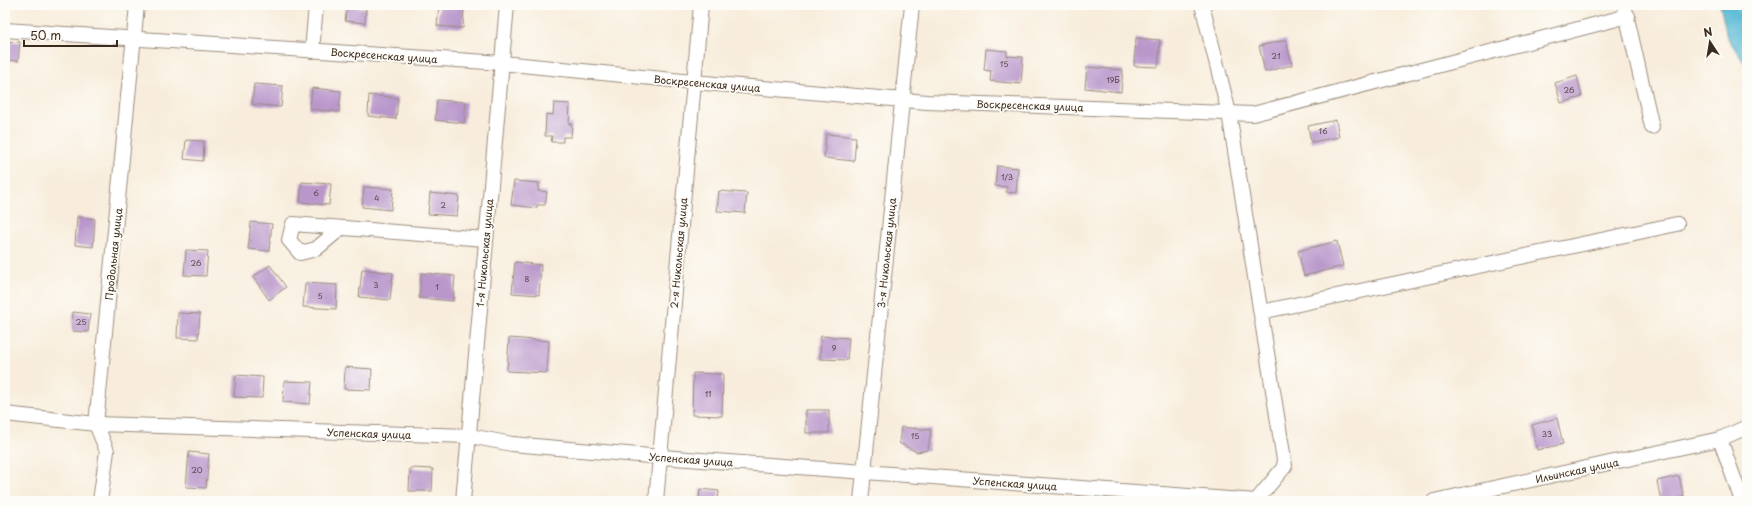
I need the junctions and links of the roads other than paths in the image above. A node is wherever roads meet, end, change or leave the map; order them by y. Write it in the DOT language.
graph roads {
  1 [pos="137,5"];
  2 [pos="316,5"];
  3 [pos="507,5"];
  4 [pos="701,5"];
  5 [pos="912,5"];
  6 [pos="1202,5"];
  7 [pos="1626,11"];
  8 [pos="5,30"];
  9 [pos="134,38"];
  10 [pos="312,51"];
  11 [pos="502,63"];
  12 [pos="693,82"];
  13 [pos="903,100"];
  14 [pos="1229,113"];
  15 [pos="1652,127"];
  16 [pos="1677,224"];
  17 [pos="341,228"];
  18 [pos="486,239"];
  19 [pos="1261,312"];
  20 [pos="5,414"];
  21 [pos="96,424"];
  22 [pos="1747,427"];
  23 [pos="470,436"];
  24 [pos="1720,438"];
  25 [pos="661,457"];
  26 [pos="863,472"];
  27 [pos="100,501"];
  28 [pos="463,501"];
  29 [pos="656,501"];
  30 [pos="861,501"];
  31 [pos="1256,501"];
  32 [pos="1434,501"];
  33 [pos="1742,501"];
  1 -- 9 [label="street, Продольная улица"];
  2 -- 10 [label="street"];
  3 -- 11 [label="street, 1-я Никольская улица"];
  4 -- 12 [label="street, 2-я Никольская улица"];
  5 -- 13 [label="street, 3-я Никольская улица"];
  6 -- 14 [label="street"];
  7 -- 14 [label="street, Воскресенская улица"];
  7 -- 15 [label="street"];
  8 -- 9 [label="street, Воскресенская улица"];
  9 -- 10 [label="street, Воскресенская улица"];
  9 -- 21 [label="street, Продольная улица"];
  10 -- 11 [label="street, Воскресенская улица"];
  11 -- 12 [label="street, Воскресенская улица"];
  11 -- 18 [label="street, 1-я Никольская улица"];
  12 -- 13 [label="street, Воскресенская улица"];
  12 -- 25 [label="street, 2-я Никольская улица"];
  13 -- 14 [label="street, Воскресенская улица"];
  13 -- 26 [label="street, 3-я Никольская улица"];
  14 -- 19 [label="street"];
  16 -- 19 [label="street"];
  17 -- 18 [label="street"];
  18 -- 23 [label="street, 1-я Никольская улица"];
  19 -- 31 [label="street"];
  20 -- 21 [label="street, Успенская улица"];
  21 -- 23 [label="street, Успенская улица"];
  21 -- 27 [label="street, Продольная улица"];
  22 -- 24 [label="street, Ильинская улица"];
  23 -- 25 [label="street, Успенская улица"];
  23 -- 28 [label="street, 1-я Никольская улица"];
  24 -- 32 [label="street, Ильинская улица"];
  24 -- 33 [label="street"];
  25 -- 26 [label="street, Успенская улица"];
  25 -- 29 [label="street, 2-я Никольская улица"];
  26 -- 30 [label="street, 3-я Никольская улица"];
  26 -- 31 [label="street, Успенская улица"];
}
